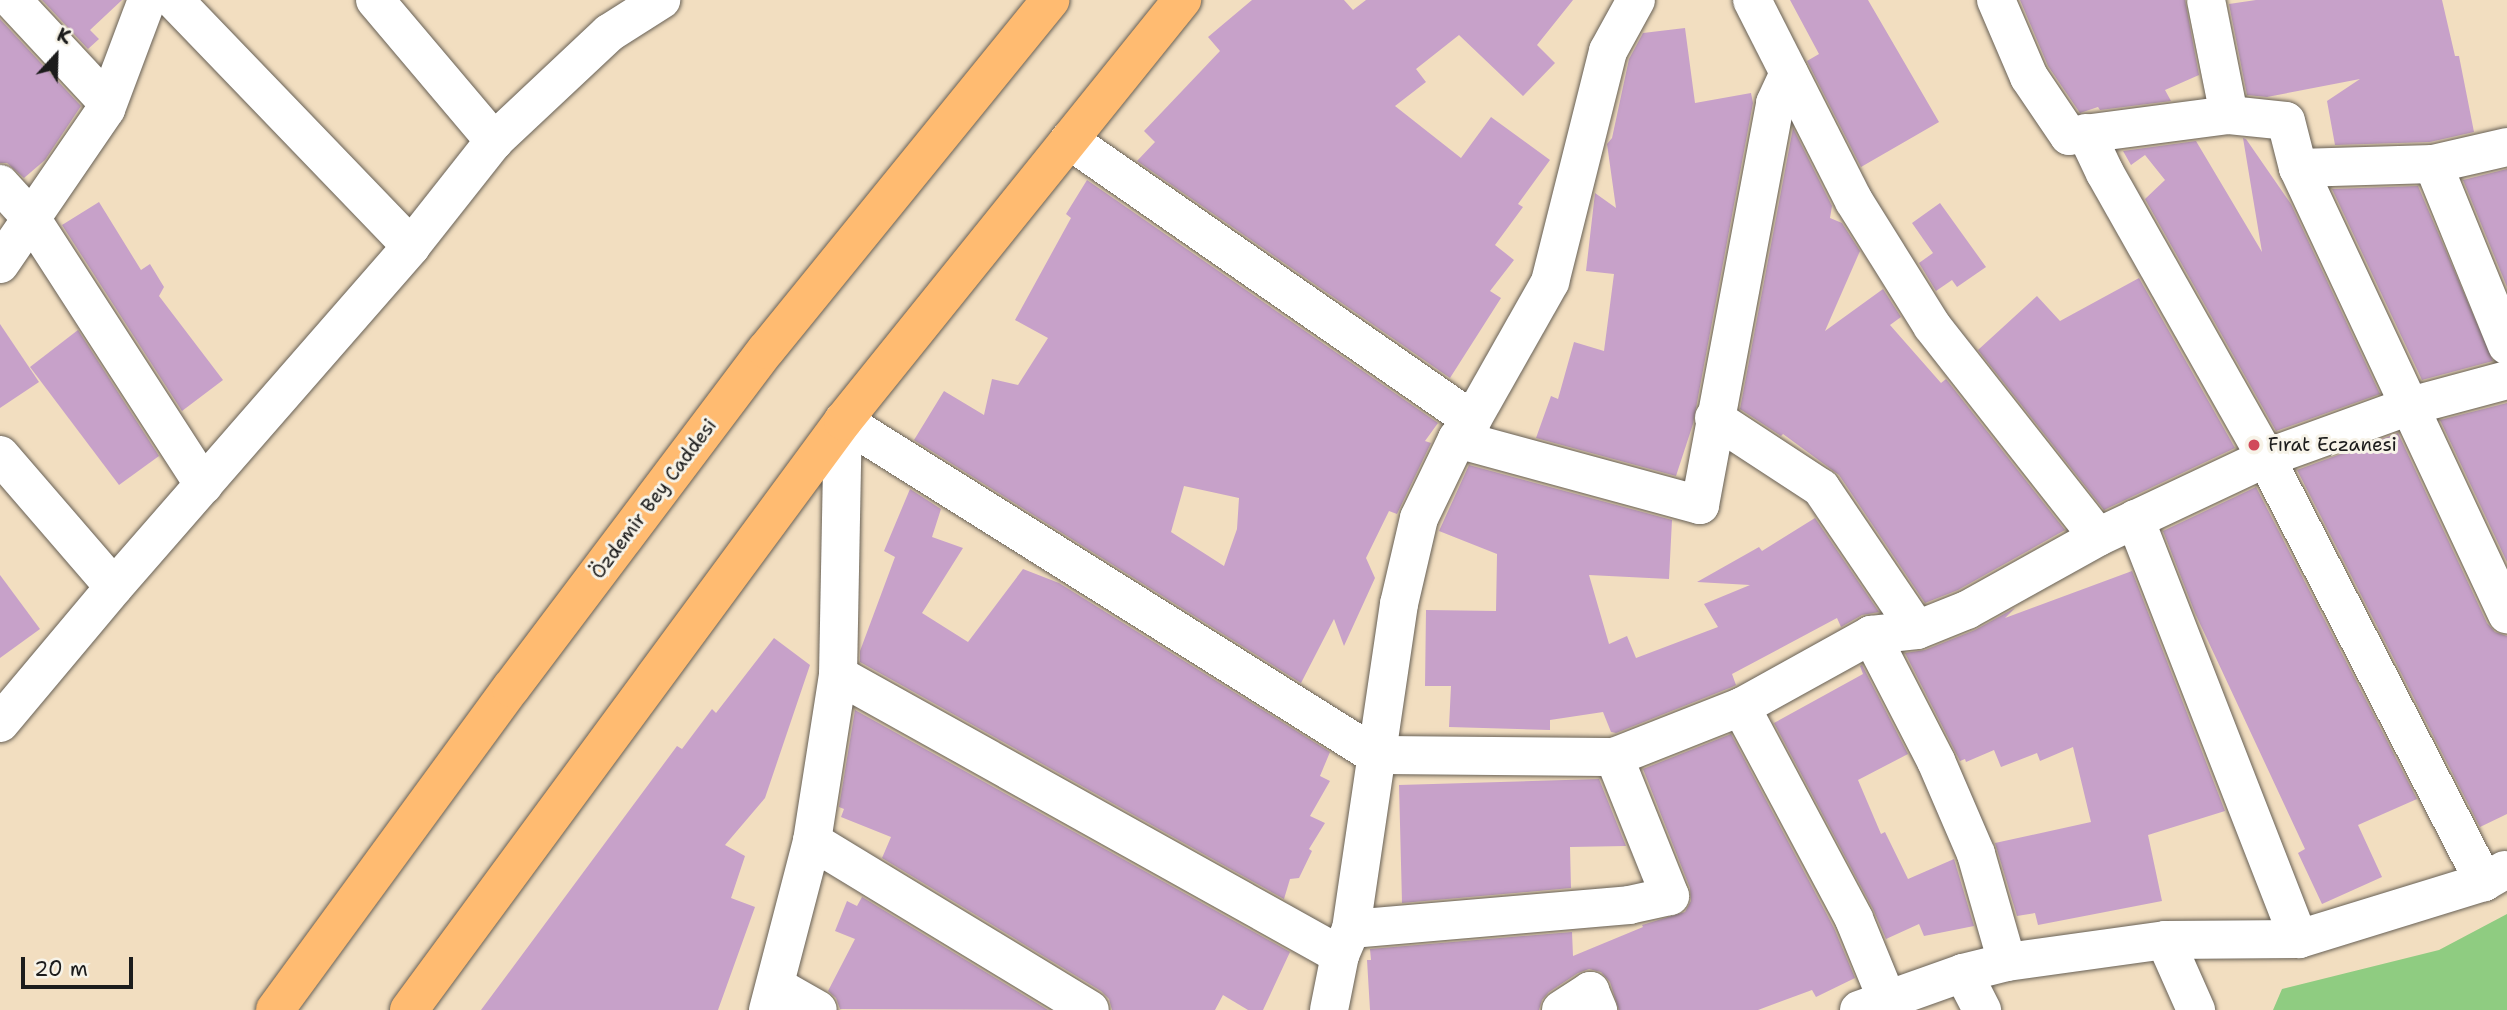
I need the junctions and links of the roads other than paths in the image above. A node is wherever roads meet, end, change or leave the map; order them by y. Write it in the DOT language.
graph roads {
  1 [pos="12,0"];
  2 [pos="147,0"];
  3 [pos="174,0"];
  4 [pos="375,0"];
  5 [pos="661,0"];
  6 [pos="1050,0"];
  7 [pos="1182,0"];
  8 [pos="1636,0"];
  9 [pos="1752,0"];
  10 [pos="1996,0"];
  11 [pos="2206,0"];
  12 [pos="1789,73"];
  13 [pos="107,102"];
  14 [pos="2230,115"];
  15 [pos="2086,133"];
  16 [pos="494,141"];
  17 [pos="1069,141"];
  18 [pos="2507,147"];
  19 [pos="2433,164"];
  20 [pos="2298,168"];
  21 [pos="0,184"];
  22 [pos="31,218"];
  23 [pos="411,246"];
  24 [pos="0,264"];
  25 [pos="2507,345"];
  26 [pos="2507,380"];
  27 [pos="2410,406"];
  28 [pos="1714,418"];
  29 [pos="843,421"];
  30 [pos="1465,429"];
  31 [pos="0,455"];
  32 [pos="2266,458"];
  33 [pos="204,485"];
  34 [pos="2135,519"];
  35 [pos="2098,537"];
  36 [pos="114,587"];
  37 [pos="2507,614"];
  38 [pos="1917,631"];
  39 [pos="1871,635"];
  40 [pos="838,675"];
  41 [pos="1741,707"];
  42 [pos="2,716"];
  43 [pos="1375,755"];
  44 [pos="1614,757"];
  45 [pos="811,841"];
  46 [pos="2495,876"];
  47 [pos="2300,939"];
  48 [pos="2165,940"];
  49 [pos="1346,942"];
  50 [pos="2007,962"];
  51 [pos="1963,973"];
  52 [pos="772,998"];
  53 [pos="1874,1006"];
  54 [pos="275,1010"];
  55 [pos="409,1010"];
  56 [pos="818,1010"];
  57 [pos="1090,1010"];
  58 [pos="1329,1010"];
  59 [pos="1561,1010"];
  60 [pos="1598,1010"];
  61 [pos="1982,1010"];
  62 [pos="2196,1010"];
  1 -- 13 [label="street"];
  2 -- 13 [label="street"];
  3 -- 23 [label="street"];
  4 -- 16 [label="street"];
  5 -- 16 [label="street"];
  6 -- 54 [label="main road, Özdemir Bey Caddesi"];
  7 -- 17 [label="main road"];
  8 -- 30 [label="street"];
  9 -- 12 [label="street"];
  10 -- 15 [label="street"];
  11 -- 14 [label="street"];
  12 -- 28 [label="street"];
  12 -- 35 [label="street"];
  13 -- 22 [label="street"];
  14 -- 15 [label="street"];
  14 -- 20 [label="street"];
  15 -- 32 [label="street"];
  16 -- 23 [label="street"];
  17 -- 29 [label="main road"];
  17 -- 30 [label="street"];
  18 -- 19 [label="street"];
  19 -- 20 [label="street"];
  19 -- 25 [label="street"];
  20 -- 27 [label="street"];
  21 -- 22 [label="street"];
  22 -- 24 [label="street"];
  22 -- 33 [label="street"];
  23 -- 33 [label="street"];
  26 -- 27 [label="street"];
  27 -- 32 [label="street"];
  27 -- 37 [label="street"];
  28 -- 30 [label="street"];
  28 -- 38 [label="street"];
  29 -- 40 [label="street"];
  29 -- 43 [label="street"];
  29 -- 55 [label="main road"];
  30 -- 43 [label="street"];
  31 -- 36 [label="street"];
  32 -- 34 [label="street"];
  32 -- 46 [label="street"];
  33 -- 36 [label="street"];
  34 -- 35 [label="street"];
  34 -- 47 [label="street"];
  35 -- 38 [label="street"];
  36 -- 42 [label="street"];
  38 -- 39 [label="street"];
  39 -- 41 [label="street"];
  39 -- 50 [label="street"];
  40 -- 45 [label="street"];
  40 -- 49 [label="street"];
  41 -- 44 [label="street"];
  41 -- 53 [label="street"];
  43 -- 44 [label="street"];
  43 -- 49 [label="street"];
  44 -- 49 [label="street"];
  45 -- 52 [label="street"];
  45 -- 57 [label="street"];
  46 -- 47 [label="street"];
  47 -- 48 [label="street"];
  48 -- 50 [label="street"];
  48 -- 62 [label="street"];
  49 -- 58 [label="street"];
  50 -- 51 [label="street"];
  51 -- 53 [label="street"];
  51 -- 61 [label="street"];
  52 -- 56 [label="street"];
  59 -- 60 [label="street"];
}
